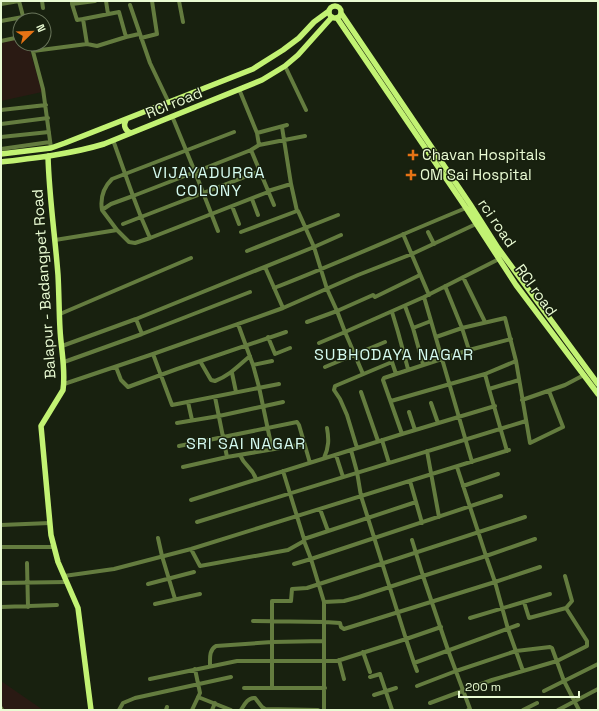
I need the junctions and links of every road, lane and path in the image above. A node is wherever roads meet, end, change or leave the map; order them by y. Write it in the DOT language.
graph roads {
  1 [pos="19,1"];
  2 [pos="42,1"];
  3 [pos="95,1"];
  4 [pos="106,1"];
  5 [pos="152,1"];
  6 [pos="179,1"];
  7 [pos="72,3"];
  8 [pos="1,4"];
  9 [pos="130,5"];
  10 [pos="331,6"];
  11 [pos="44,8"];
  12 [pos="21,12"];
  13 [pos="108,14"];
  14 [pos="336,16"];
  15 [pos="82,19"];
  16 [pos="12,20"];
  17 [pos="1,21"];
  18 [pos="183,22"];
  19 [pos="140,36"];
  20 [pos="126,37"];
  21 [pos="12,39"];
  22 [pos="1,41"];
  23 [pos="87,44"];
  24 [pos="52,49"];
  25 [pos="33,52"];
  26 [pos="285,66"];
  27 [pos="239,89"];
  28 [pos="169,103"];
  29 [pos="46,105"];
  30 [pos="1,110"];
  31 [pos="306,110"];
  32 [pos="172,116"];
  33 [pos="48,118"];
  34 [pos="126,120"];
  35 [pos="118,123"];
  36 [pos="1,124"];
  37 [pos="287,125"];
  38 [pos="282,127"];
  39 [pos="49,132"];
  40 [pos="234,132"];
  41 [pos="131,133"];
  42 [pos="257,133"];
  43 [pos="123,136"];
  44 [pos="305,136"];
  45 [pos="1,137"];
  46 [pos="112,140"];
  47 [pos="283,140"];
  48 [pos="50,145"];
  49 [pos="259,145"];
  50 [pos="1,149"];
  51 [pos="251,150"];
  52 [pos="186,151"];
  53 [pos="1,154"];
  54 [pos="48,156"];
  55 [pos="1,162"];
  56 [pos="260,171"];
  57 [pos="194,172"];
  58 [pos="125,174"];
  59 [pos="291,184"];
  60 [pos="268,192"];
  61 [pos="459,192"];
  62 [pos="203,193"];
  63 [pos="133,196"];
  64 [pos="252,199"];
  65 [pos="274,205"];
  66 [pos="232,206"];
  67 [pos="466,208"];
  68 [pos="102,210"];
  69 [pos="297,211"];
  70 [pos="212,214"];
  71 [pos="258,215"];
  72 [pos="338,215"];
  73 [pos="141,217"];
  74 [pos="123,224"];
  75 [pos="239,224"];
  76 [pos="476,224"];
  77 [pos="306,228"];
  78 [pos="117,230"];
  79 [pos="218,231"];
  80 [pos="241,232"];
  81 [pos="428,232"];
  82 [pos="403,234"];
  83 [pos="340,235"];
  84 [pos="150,238"];
  85 [pos="55,240"];
  86 [pos="434,244"];
  87 [pos="314,247"];
  88 [pos="247,251"];
  89 [pos="412,254"];
  90 [pos="191,258"];
  91 [pos="499,259"];
  92 [pos="265,267"];
  93 [pos="322,270"];
  94 [pos="420,275"];
  95 [pos="463,277"];
  96 [pos="445,286"];
  97 [pos="274,288"];
  98 [pos="327,289"];
  99 [pos="250,292"];
  100 [pos="429,295"];
  101 [pos="424,297"];
  102 [pos="405,306"];
  103 [pos="283,308"];
  104 [pos="337,311"];
  105 [pos="392,312"];
  106 [pos="60,314"];
  107 [pos="136,319"];
  108 [pos="431,321"];
  109 [pos="307,322"];
  110 [pos="485,322"];
  111 [pos="238,324"];
  112 [pos="413,328"];
  113 [pos="462,328"];
  114 [pos="286,332"];
  115 [pos="346,332"];
  116 [pos="142,334"];
  117 [pos="268,337"];
  118 [pos="436,337"];
  119 [pos="511,339"];
  120 [pos="385,342"];
  121 [pos="319,343"];
  122 [pos="62,346"];
  123 [pos="246,346"];
  124 [pos="290,348"];
  125 [pos="469,350"];
  126 [pos="153,354"];
  127 [pos="355,354"];
  128 [pos="577,355"];
  129 [pos="250,356"];
  130 [pos="442,358"];
  131 [pos="572,360"];
  132 [pos="200,361"];
  133 [pos="272,361"];
  134 [pos="516,361"];
  135 [pos="64,362"];
  136 [pos="423,364"];
  137 [pos="253,365"];
  138 [pos="116,367"];
  139 [pos="325,367"];
  140 [pos="408,369"];
  141 [pos="232,373"];
  142 [pos="363,374"];
  143 [pos="396,374"];
  144 [pos="485,374"];
  145 [pos="161,375"];
  146 [pos="584,375"];
  147 [pos="519,380"];
  148 [pos="449,383"];
  149 [pos="64,384"];
  150 [pos="278,384"];
  151 [pos="598,384"];
  152 [pos="259,387"];
  153 [pos="489,389"];
  154 [pos="550,391"];
  155 [pos="236,392"];
  156 [pos="361,392"];
  157 [pos="598,394"];
  158 [pos="215,397"];
  159 [pos="522,400"];
  160 [pos="391,401"];
  161 [pos="188,402"];
  162 [pos="283,402"];
  163 [pos="431,403"];
  164 [pos="263,406"];
  165 [pos="495,406"];
  166 [pos="409,412"];
  167 [pos="219,416"];
  168 [pos="458,417"];
  169 [pos="192,420"];
  170 [pos="526,421"];
  171 [pos="177,423"];
  172 [pos="438,423"];
  173 [pos="267,428"];
  174 [pos="327,428"];
  175 [pos="501,429"];
  176 [pos="415,430"];
  177 [pos="402,434"];
  178 [pos="223,437"];
  179 [pos="465,439"];
  180 [pos="380,441"];
  181 [pos="304,444"];
  182 [pos="179,446"];
  183 [pos="357,448"];
  184 [pos="272,449"];
  185 [pos="351,450"];
  186 [pos="427,451"];
  187 [pos="240,455"];
  188 [pos="336,455"];
  189 [pos="227,457"];
  190 [pos="324,458"];
  191 [pos="472,462"];
  192 [pos="310,463"];
  193 [pos="389,463"];
  194 [pos="183,467"];
  195 [pos="457,467"];
  196 [pos="283,471"];
  197 [pos="357,472"];
  198 [pos="498,474"];
  199 [pos="432,475"];
  200 [pos="343,477"];
  201 [pos="256,479"];
  202 [pos="410,481"];
  203 [pos="464,486"];
  204 [pos="290,493"];
  205 [pos="361,496"];
  206 [pos="501,496"];
  207 [pos="191,500"];
  208 [pos="416,502"];
  209 [pos="471,507"];
  210 [pos="320,509"];
  211 [pos="297,516"];
  212 [pos="439,517"];
  213 [pos="525,517"];
  214 [pos="368,518"];
  215 [pos="197,522"];
  216 [pos="50,523"];
  217 [pos="422,523"];
  218 [pos="1,524"];
  219 [pos="328,532"];
  220 [pos="479,532"];
  221 [pos="158,538"];
  222 [pos="374,539"];
  223 [pos="535,539"];
  224 [pos="304,540"];
  225 [pos="412,540"];
  226 [pos="1,547"];
  227 [pos="53,547"];
  228 [pos="191,549"];
  229 [pos="416,553"];
  230 [pos="162,556"];
  231 [pos="486,556"];
  232 [pos="310,559"];
  233 [pos="27,563"];
  234 [pos="382,563"];
  235 [pos="294,564"];
  236 [pos="540,567"];
  237 [pos="194,572"];
  238 [pos="64,576"];
  239 [pos="423,576"];
  240 [pos="565,576"];
  241 [pos="168,578"];
  242 [pos="27,582"];
  243 [pos="66,582"];
  244 [pos="494,582"];
  245 [pos="1,583"];
  246 [pos="148,584"];
  247 [pos="319,584"];
  248 [pos="390,586"];
  249 [pos="200,594"];
  250 [pos="550,594"];
  251 [pos="175,599"];
  252 [pos="432,601"];
  253 [pos="324,602"];
  254 [pos="524,602"];
  255 [pos="155,604"];
  256 [pos="57,606"];
  257 [pos="1,607"];
  258 [pos="28,607"];
  259 [pos="566,608"];
  260 [pos="502,609"];
  261 [pos="398,612"];
  262 [pos="470,618"];
  263 [pos="253,621"];
  264 [pos="271,622"];
  265 [pos="325,622"];
  266 [pos="518,625"];
  267 [pos="441,627"];
  268 [pos="508,629"];
  269 [pos="406,639"];
  270 [pos="324,641"];
  271 [pos="272,642"];
  272 [pos="448,650"];
  273 [pos="363,652"];
  274 [pos="516,652"];
  275 [pos="339,660"];
  276 [pos="272,661"];
  277 [pos="324,661"];
  278 [pos="557,661"];
  279 [pos="414,663"];
  280 [pos="598,664"];
  281 [pos="210,666"];
  282 [pos="195,669"];
  283 [pos="417,671"];
  284 [pos="456,671"];
  285 [pos="523,671"];
  286 [pos="231,677"];
  287 [pos="150,679"];
  288 [pos="344,679"];
  289 [pos="564,681"];
  290 [pos="198,684"];
  291 [pos="417,686"];
  292 [pos="244,688"];
  293 [pos="252,688"];
  294 [pos="272,688"];
  295 [pos="325,688"];
  296 [pos="396,688"];
  297 [pos="598,689"];
  298 [pos="463,690"];
  299 [pos="386,691"];
  300 [pos="544,691"];
  301 [pos="374,695"];
  302 [pos="198,697"];
  303 [pos="252,697"];
  304 [pos="574,701"];
  305 [pos="215,703"];
  306 [pos="430,703"];
  307 [pos="537,703"];
  308 [pos="91,710"];
  309 [pos="119,710"];
  310 [pos="192,710"];
  311 [pos="212,710"];
  312 [pos="231,710"];
  313 [pos="241,710"];
  314 [pos="318,710"];
  315 [pos="324,710"];
  316 [pos="392,710"];
  317 [pos="468,710"];
  318 [pos="523,710"];
  319 [pos="558,710"];
  320 [pos="579,710"];
  1 -- 8 [label="street"];
  1 -- 12 [label="street"];
  2 -- 11 [label="street"];
  3 -- 7 [label="street"];
  4 -- 13 [label="street"];
  5 -- 19 [label="street"];
  6 -- 18 [label="street"];
  7 -- 15 [label="street"];
  9 -- 19 [label="street"];
  10 -- 14 [label="main road"];
  10 -- 14 [label="main road"];
  10 -- 28 [label="main road"];
  13 -- 15 [label="street"];
  13 -- 20 [label="street"];
  14 -- 26 [label="main road, RCI road"];
  14 -- 61 [label="main road, RCI road"];
  15 -- 23 [label="street"];
  16 -- 17 [label="street"];
  19 -- 20 [label="street"];
  19 -- 28 [label="street"];
  20 -- 23 [label="street"];
  21 -- 22 [label="street"];
  23 -- 24 [label="street"];
  25 -- 29 [label="street"];
  26 -- 27 [label="main road, RCI road"];
  26 -- 31 [label="street"];
  27 -- 32 [label="main road, RCI road"];
  27 -- 42 [label="street"];
  28 -- 34 [label="main road"];
  29 -- 30 [label="street"];
  29 -- 33 [label="street"];
  32 -- 41 [label="main road, RCI road"];
  32 -- 52 [label="street"];
  33 -- 36 [label="street"];
  33 -- 39 [label="street"];
  34 -- 35 [label="main road"];
  34 -- 41 [label="main road"];
  35 -- 43 [label="main road"];
  35 -- 48 [label="main road"];
  37 -- 38 [label="street"];
  38 -- 42 [label="street"];
  38 -- 47 [label="street"];
  39 -- 45 [label="street"];
  39 -- 48 [label="street"];
  40 -- 52 [label="street"];
  41 -- 43 [label="main road, RCI road"];
  42 -- 49 [label="street"];
  43 -- 46 [label="main road, RCI road"];
  44 -- 47 [label="street"];
  46 -- 54 [label="main road, RCI road"];
  46 -- 58 [label="street"];
  47 -- 49 [label="street"];
  47 -- 59 [label="street"];
  48 -- 50 [label="street"];
  48 -- 53 [label="main road"];
  49 -- 51 [label="street"];
  51 -- 56 [label="street"];
  51 -- 57 [label="street"];
  52 -- 57 [label="street"];
  52 -- 58 [label="street"];
  54 -- 55 [label="main road, RCI road"];
  54 -- 85 [label="main road, Balapur - Badangpet Road"];
  56 -- 60 [label="street"];
  56 -- 62 [label="street"];
  57 -- 62 [label="street"];
  57 -- 63 [label="street"];
  58 -- 63 [label="street"];
  58 -- 68 [label="street"];
  59 -- 60 [label="street"];
  59 -- 69 [label="street"];
  60 -- 64 [label="street"];
  60 -- 65 [label="street"];
  61 -- 67 [label="main road, RCI road"];
  61 -- 128 [label="main road, rci road"];
  62 -- 70 [label="street"];
  62 -- 73 [label="street"];
  63 -- 68 [label="street"];
  63 -- 73 [label="street"];
  64 -- 66 [label="street"];
  64 -- 71 [label="street"];
  66 -- 70 [label="street"];
  66 -- 75 [label="street"];
  67 -- 76 [label="main road, RCI road"];
  67 -- 82 [label="street"];
  68 -- 78 [label="street"];
  69 -- 77 [label="street"];
  69 -- 80 [label="street"];
  70 -- 79 [label="street"];
  70 -- 84 [label="street"];
  72 -- 77 [label="street"];
  73 -- 74 [label="street"];
  73 -- 84 [label="street"];
  76 -- 86 [label="street"];
  76 -- 91 [label="main road, RCI road"];
  77 -- 87 [label="street"];
  77 -- 88 [label="street"];
  78 -- 84 [label="street"];
  78 -- 85 [label="street"];
  81 -- 86 [label="street"];
  82 -- 89 [label="street"];
  82 -- 93 [label="street"];
  83 -- 87 [label="street"];
  85 -- 106 [label="main road, Balapur - Badangpet Road"];
  86 -- 89 [label="street"];
  87 -- 92 [label="street"];
  87 -- 93 [label="street"];
  89 -- 94 [label="street"];
  89 -- 98 [label="street"];
  90 -- 106 [label="street"];
  91 -- 95 [label="street"];
  91 -- 131 [label="main road, RCI road"];
  92 -- 97 [label="street"];
  92 -- 107 [label="street"];
  93 -- 97 [label="street"];
  93 -- 98 [label="street"];
  94 -- 100 [label="street"];
  94 -- 104 [label="street"];
  95 -- 96 [label="street"];
  95 -- 110 [label="street"];
  96 -- 100 [label="street"];
  96 -- 113 [label="street"];
  97 -- 103 [label="street"];
  98 -- 103 [label="street"];
  98 -- 104 [label="street"];
  99 -- 116 [label="street"];
  100 -- 101 [label="street"];
  101 -- 102 [label="street"];
  101 -- 108 [label="street"];
  102 -- 105 [label="street"];
  102 -- 112 [label="street"];
  103 -- 111 [label="street"];
  104 -- 109 [label="street"];
  104 -- 115 [label="street"];
  105 -- 115 [label="street"];
  105 -- 140 [label="street"];
  106 -- 122 [label="main road, Balapur - Badangpet Road"];
  107 -- 116 [label="street"];
  107 -- 122 [label="street"];
  108 -- 112 [label="street"];
  108 -- 118 [label="street"];
  110 -- 113 [label="street"];
  110 -- 119 [label="street"];
  111 -- 123 [label="street"];
  111 -- 126 [label="street"];
  112 -- 136 [label="street"];
  113 -- 118 [label="street"];
  113 -- 125 [label="street"];
  114 -- 117 [label="street"];
  115 -- 121 [label="street"];
  115 -- 127 [label="street"];
  116 -- 135 [label="street"];
  117 -- 123 [label="street"];
  117 -- 124 [label="street"];
  118 -- 130 [label="street"];
  119 -- 125 [label="street"];
  119 -- 134 [label="street"];
  120 -- 127 [label="street"];
  122 -- 135 [label="main road, Balapur - Badangpet Road"];
  123 -- 129 [label="street"];
  123 -- 132 [label="street"];
  125 -- 130 [label="street"];
  126 -- 138 [label="street"];
  126 -- 145 [label="street"];
  127 -- 139 [label="street"];
  127 -- 142 [label="street"];
  128 -- 131 [label="main road"];
  128 -- 151 [label="main road, rci road"];
  129 -- 137 [label="street"];
  129 -- 141 [label="street"];
  130 -- 136 [label="street"];
  130 -- 148 [label="street"];
  131 -- 146 [label="main road, RCI road"];
  132 -- 141 [label="street"];
  132 -- 145 [label="street"];
  133 -- 137 [label="street"];
  134 -- 144 [label="street"];
  134 -- 147 [label="street"];
  135 -- 149 [label="main road, Balapur - Badangpet Road"];
  136 -- 140 [label="street"];
  137 -- 152 [label="street"];
  138 -- 145 [label="street"];
  138 -- 149 [label="street"];
  140 -- 143 [label="street"];
  141 -- 155 [label="street"];
  142 -- 143 [label="street"];
  142 -- 183 [label="street"];
  143 -- 160 [label="street"];
  144 -- 148 [label="street"];
  144 -- 153 [label="street"];
  145 -- 161 [label="street"];
  146 -- 154 [label="street"];
  146 -- 157 [label="main road, RCI road"];
  147 -- 153 [label="street"];
  147 -- 159 [label="street"];
  148 -- 160 [label="street"];
  148 -- 168 [label="street"];
  149 -- 216 [label="main road, Balapur - Badangpet Road"];
  150 -- 152 [label="street"];
  152 -- 155 [label="street"];
  152 -- 164 [label="street"];
  153 -- 165 [label="street"];
  154 -- 159 [label="street"];
  154 -- 170 [label="street"];
  155 -- 158 [label="street"];
  156 -- 180 [label="street"];
  158 -- 161 [label="street"];
  158 -- 167 [label="street"];
  159 -- 170 [label="street"];
  160 -- 177 [label="street"];
  161 -- 169 [label="street"];
  162 -- 164 [label="street"];
  163 -- 172 [label="street"];
  164 -- 167 [label="street"];
  164 -- 173 [label="street"];
  165 -- 168 [label="street"];
  165 -- 175 [label="street"];
  166 -- 176 [label="street"];
  167 -- 169 [label="street"];
  167 -- 178 [label="street"];
  168 -- 172 [label="street"];
  168 -- 179 [label="street"];
  169 -- 171 [label="street"];
  170 -- 175 [label="street"];
  172 -- 176 [label="street"];
  173 -- 178 [label="street"];
  173 -- 181 [label="street"];
  173 -- 184 [label="street"];
  174 -- 190 [label="street"];
  175 -- 179 [label="street"];
  175 -- 191 [label="street"];
  176 -- 177 [label="street"];
  177 -- 180 [label="street"];
  178 -- 182 [label="street"];
  178 -- 189 [label="street"];
  179 -- 186 [label="street"];
  179 -- 191 [label="street"];
  180 -- 183 [label="street"];
  180 -- 193 [label="street"];
  181 -- 184 [label="street"];
  181 -- 192 [label="street"];
  183 -- 185 [label="street"];
  184 -- 187 [label="street"];
  185 -- 188 [label="street"];
  185 -- 197 [label="street"];
  186 -- 193 [label="street"];
  186 -- 199 [label="street"];
  187 -- 189 [label="street"];
  187 -- 201 [label="street"];
  188 -- 190 [label="street"];
  188 -- 200 [label="street"];
  189 -- 194 [label="street"];
  190 -- 192 [label="street"];
  191 -- 195 [label="street"];
  192 -- 196 [label="street"];
  193 -- 197 [label="street"];
  195 -- 199 [label="street"];
  195 -- 203 [label="street"];
  196 -- 201 [label="street"];
  196 -- 204 [label="street"];
  197 -- 200 [label="street"];
  197 -- 205 [label="street"];
  198 -- 203 [label="street"];
  199 -- 202 [label="street"];
  199 -- 212 [label="street"];
  200 -- 204 [label="street"];
  201 -- 207 [label="street"];
  202 -- 205 [label="street"];
  202 -- 208 [label="street"];
  203 -- 209 [label="street"];
  204 -- 211 [label="street"];
  204 -- 215 [label="street"];
  205 -- 210 [label="street"];
  205 -- 214 [label="street"];
  206 -- 209 [label="street"];
  208 -- 214 [label="street"];
  208 -- 217 [label="street"];
  209 -- 212 [label="street"];
  209 -- 220 [label="street"];
  210 -- 211 [label="street"];
  210 -- 219 [label="street"];
  211 -- 224 [label="street"];
  211 -- 228 [label="street"];
  212 -- 217 [label="street"];
  213 -- 220 [label="street"];
  214 -- 219 [label="street"];
  214 -- 222 [label="street"];
  216 -- 218 [label="street"];
  216 -- 227 [label="main road, Balapur - Badangpet Road"];
  217 -- 222 [label="street"];
  219 -- 224 [label="street"];
  220 -- 229 [label="street"];
  220 -- 231 [label="street"];
  221 -- 230 [label="street"];
  222 -- 232 [label="street"];
  222 -- 234 [label="street"];
  223 -- 231 [label="street"];
  224 -- 228 [label="street"];
  224 -- 232 [label="street"];
  225 -- 229 [label="street"];
  226 -- 227 [label="street"];
  227 -- 238 [label="main road, Balapur - Badangpet Road"];
  228 -- 230 [label="street"];
  229 -- 234 [label="street"];
  229 -- 239 [label="street"];
  230 -- 238 [label="street"];
  230 -- 241 [label="street"];
  231 -- 239 [label="street"];
  231 -- 244 [label="street"];
  232 -- 235 [label="street"];
  232 -- 247 [label="street"];
  233 -- 242 [label="street"];
  234 -- 247 [label="street"];
  234 -- 248 [label="street"];
  236 -- 244 [label="street"];
  237 -- 241 [label="street"];
  238 -- 243 [label="main road, Balapur - Badangpet Road"];
  239 -- 248 [label="street"];
  239 -- 252 [label="street"];
  240 -- 259 [label="street"];
  241 -- 246 [label="street"];
  241 -- 251 [label="street"];
  242 -- 243 [label="street"];
  242 -- 245 [label="street"];
  242 -- 258 [label="street"];
  243 -- 308 [label="main road, Balapur - Badangpet Road"];
  244 -- 252 [label="street"];
  244 -- 260 [label="street"];
  247 -- 253 [label="street"];
  247 -- 264 [label="street"];
  248 -- 253 [label="street"];
  248 -- 261 [label="street"];
  249 -- 251 [label="street"];
  250 -- 254 [label="street"];
  251 -- 255 [label="street"];
  252 -- 261 [label="street"];
  252 -- 267 [label="street"];
  253 -- 265 [label="street"];
  254 -- 259 [label="street"];
  254 -- 260 [label="street"];
  256 -- 258 [label="street"];
  257 -- 258 [label="street"];
  259 -- 278 [label="street"];
  260 -- 262 [label="street"];
  260 -- 268 [label="street"];
  261 -- 265 [label="street"];
  261 -- 269 [label="street"];
  263 -- 264 [label="street"];
  264 -- 265 [label="street"];
  264 -- 271 [label="street"];
  265 -- 270 [label="street"];
  266 -- 268 [label="street"];
  267 -- 269 [label="street"];
  267 -- 272 [label="street"];
  268 -- 272 [label="street"];
  268 -- 274 [label="street"];
  269 -- 273 [label="street"];
  269 -- 279 [label="street"];
  270 -- 271 [label="street"];
  270 -- 277 [label="street"];
  271 -- 276 [label="street"];
  271 -- 281 [label="street"];
  272 -- 279 [label="street"];
  272 -- 284 [label="street"];
  273 -- 275 [label="street"];
  273 -- 299 [label="street"];
  274 -- 278 [label="street"];
  274 -- 284 [label="street"];
  274 -- 285 [label="street"];
  275 -- 277 [label="street"];
  275 -- 288 [label="street"];
  276 -- 277 [label="street"];
  276 -- 281 [label="street"];
  276 -- 294 [label="street"];
  277 -- 295 [label="street"];
  278 -- 285 [label="street"];
  278 -- 289 [label="street"];
  279 -- 283 [label="street"];
  280 -- 289 [label="street"];
  281 -- 282 [label="street"];
  282 -- 287 [label="street"];
  282 -- 290 [label="street"];
  284 -- 291 [label="street"];
  284 -- 298 [label="street"];
  285 -- 298 [label="street"];
  286 -- 290 [label="street"];
  289 -- 300 [label="street"];
  289 -- 304 [label="street"];
  290 -- 302 [label="street"];
  290 -- 309 [label="street"];
  292 -- 293 [label="street"];
  293 -- 294 [label="street"];
  293 -- 303 [label="street"];
  294 -- 295 [label="street"];
  295 -- 315 [label="street"];
  296 -- 299 [label="street"];
  297 -- 304 [label="street"];
  298 -- 306 [label="street"];
  298 -- 317 [label="street"];
  299 -- 301 [label="street"];
  299 -- 316 [label="street"];
  302 -- 305 [label="street"];
  302 -- 310 [label="street"];
  303 -- 313 [label="street"];
  303 -- 314 [label="street"];
  304 -- 319 [label="street"];
  304 -- 320 [label="street"];
  305 -- 311 [label="street"];
  305 -- 312 [label="street"];
  307 -- 318 [label="street"];
}
